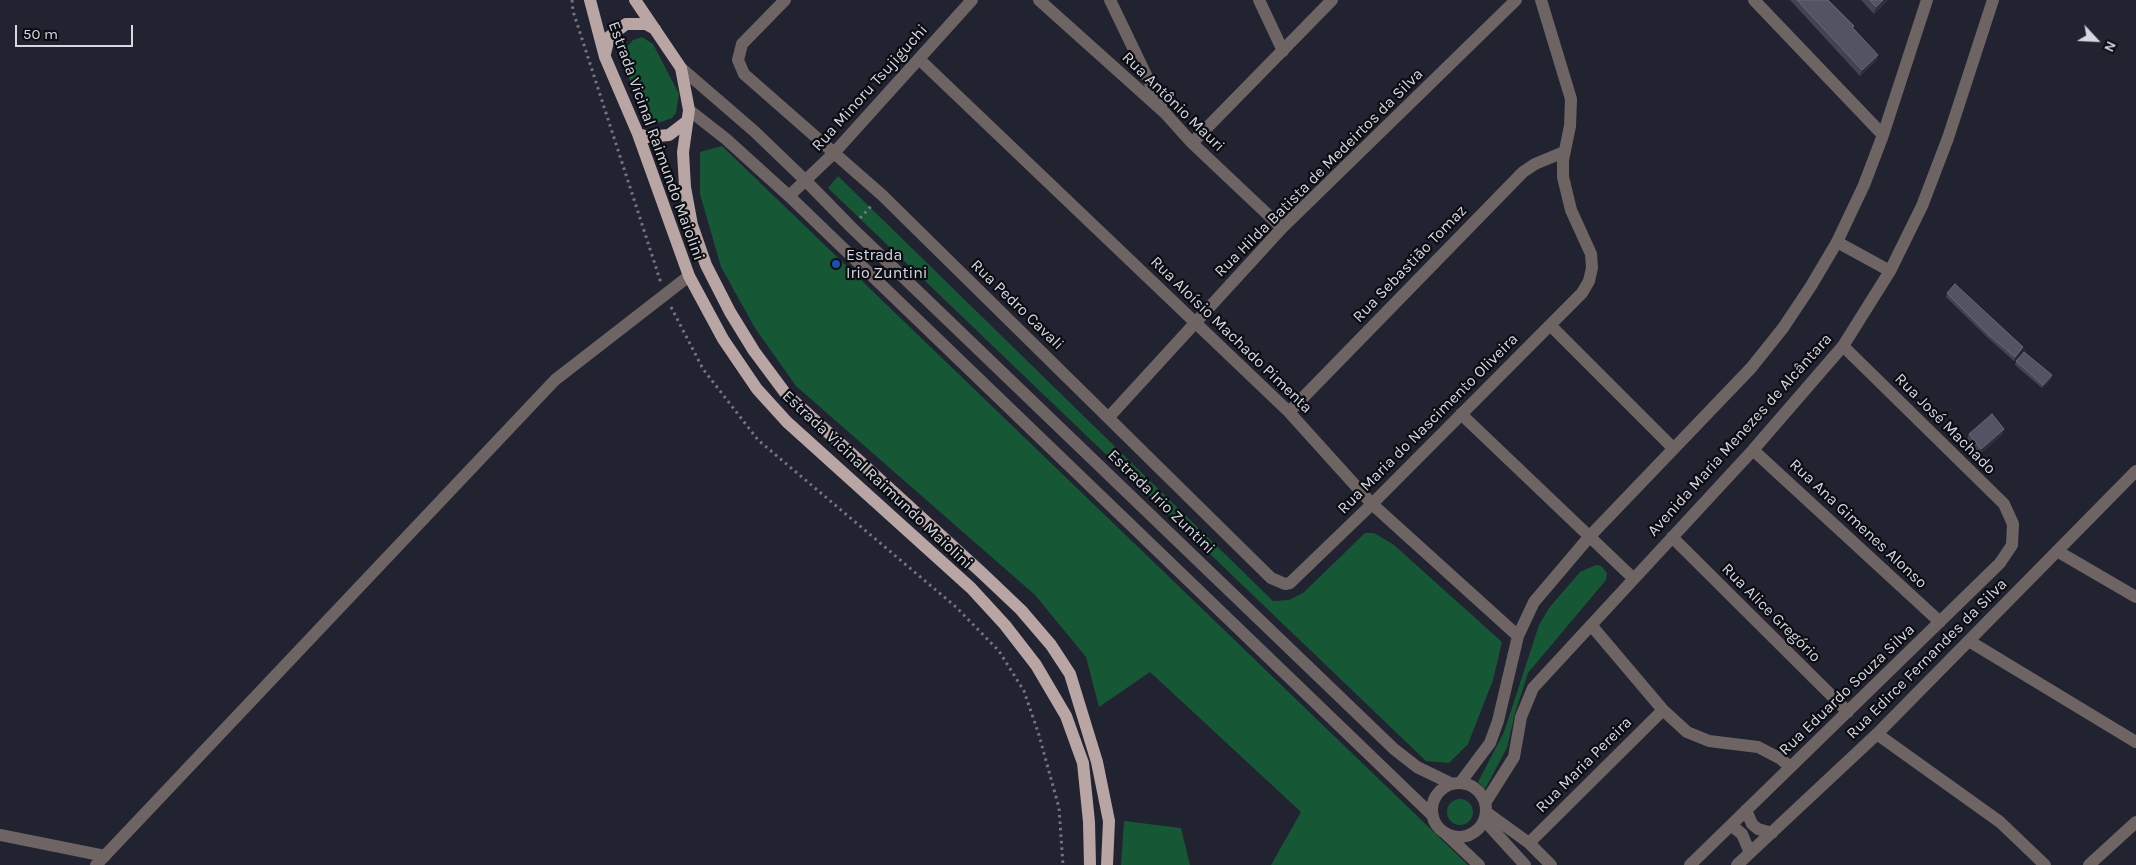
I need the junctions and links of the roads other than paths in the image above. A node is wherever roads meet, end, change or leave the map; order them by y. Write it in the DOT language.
graph roads {
  1 [pos="590,0"];
  2 [pos="635,0"];
  3 [pos="785,0"];
  4 [pos="972,0"];
  5 [pos="1039,0"];
  6 [pos="1110,0"];
  7 [pos="1260,0"];
  8 [pos="1332,0"];
  9 [pos="1516,0"];
  10 [pos="1541,0"];
  11 [pos="1754,0"];
  12 [pos="1927,0"];
  13 [pos="1992,0"];
  14 [pos="655,29"];
  15 [pos="1283,51"];
  16 [pos="605,57"];
  17 [pos="919,59"];
  18 [pos="681,68"];
  19 [pos="1165,113"];
  20 [pos="687,116"];
  21 [pos="638,134"];
  22 [pos="1883,135"];
  23 [pos="1192,143"];
  24 [pos="1564,152"];
  25 [pos="833,154"];
  26 [pos="806,181"];
  27 [pos="789,196"];
  28 [pos="1282,228"];
  29 [pos="1837,242"];
  30 [pos="1890,271"];
  31 [pos="689,276"];
  32 [pos="1196,323"];
  33 [pos="1550,325"];
  34 [pos="1843,346"];
  35 [pos="1289,412"];
  36 [pos="1461,414"];
  37 [pos="1109,417"];
  38 [pos="1673,448"];
  39 [pos="1753,450"];
  40 [pos="2136,471"];
  41 [pos="1372,504"];
  42 [pos="2014,531"];
  43 [pos="1590,536"];
  44 [pos="1672,538"];
  45 [pos="2057,552"];
  46 [pos="1271,578"];
  47 [pos="1633,578"];
  48 [pos="2136,597"];
  49 [pos="1940,622"];
  50 [pos="1591,625"];
  51 [pos="1518,636"];
  52 [pos="1969,641"];
  53 [pos="1663,710"];
  54 [pos="1848,712"];
  55 [pos="1877,734"];
  56 [pos="2136,742"];
  57 [pos="1790,767"];
  58 [pos="1456,784"];
  59 [pos="1746,810"];
  60 [pos="1485,812"];
  61 [pos="1433,816"];
  62 [pos="2136,822"];
  63 [pos="1731,825"];
  64 [pos="1772,833"];
  65 [pos="1446,834"];
  66 [pos="0,835"];
  67 [pos="1529,843"];
  68 [pos="1750,853"];
  69 [pos="105,856"];
  70 [pos="96,865"];
  71 [pos="1090,865"];
  72 [pos="1107,865"];
  73 [pos="1479,865"];
  74 [pos="1525,865"];
  75 [pos="1551,865"];
  76 [pos="1690,865"];
  77 [pos="1738,865"];
  78 [pos="2046,865"];
  79 [pos="2089,865"];
  1 -- 16 [label="main road, Estrada Vicinal Raimundo Maiolini"];
  2 -- 14 [label="main road, Estrada Vicinal Raimundo Maiolini"];
  3 -- 25 [label="street, Rua Pedro Cavali"];
  4 -- 17 [label="street, Rua Minoru Tsujiguchi"];
  5 -- 19 [label="street, Rua Antônio Mauri"];
  6 -- 19 [label="street"];
  7 -- 15 [label="street"];
  8 -- 15 [label="street"];
  9 -- 28 [label="street, Rua Hilda Batista de Medeirtos da Silva"];
  10 -- 24 [label="street"];
  11 -- 22 [label="street"];
  12 -- 22 [label="street"];
  13 -- 30 [label="street, Avenida Maria Menezes de Alcântara"];
  14 -- 16 [label="main road"];
  14 -- 18 [label="main road, Estrada Vicinal Raimundo Maiolini"];
  15 -- 23 [label="street"];
  16 -- 21 [label="main road, Estrada Vicinal Raimundo Maiolini"];
  17 -- 25 [label="street, Rua Minoru Tsujiguchi"];
  17 -- 32 [label="street, Rua Aloísio Machado Pimenta"];
  18 -- 20 [label="main road, Estrada Vicinal Raimundo Maiolini"];
  18 -- 26 [label="street, Estrada Irio Zuntini"];
  19 -- 23 [label="street, Rua Antônio Mauri"];
  20 -- 21 [label="main road"];
  20 -- 27 [label="street"];
  20 -- 72 [label="main road, Estrada Vicinal Raimundo Maiolini"];
  21 -- 31 [label="main road, Estrada Vicinal Raimundo Maiolini"];
  22 -- 29 [label="street"];
  23 -- 28 [label="street, Rua Antônio Mauri"];
  24 -- 33 [label="street, Rua Maria do Nascimento Oliveira"];
  24 -- 35 [label="street, Rua Sebastião Tomaz"];
  25 -- 26 [label="street, Rua Minoru Tsujiguchi"];
  25 -- 37 [label="street, Rua Pedro Cavali"];
  26 -- 27 [label="street, Rua Minoru Tsujiguchi"];
  26 -- 58 [label="street, Estrada Irio Zuntini"];
  27 -- 61 [label="street"];
  28 -- 32 [label="street, Rua Hilda Batista de Medeirtos da Silva"];
  29 -- 30 [label="street"];
  29 -- 38 [label="street"];
  30 -- 34 [label="street, Avenida Maria Menezes de Alcântara"];
  31 -- 69 [label="street"];
  31 -- 71 [label="main road, Estrada Vicinal Raimundo Maiolini"];
  32 -- 35 [label="street, Rua Aloísio Machado Pimenta"];
  32 -- 37 [label="street, Rua Hilda Batista de Medeirtos da Silva"];
  33 -- 36 [label="street, Rua Maria do Nascimento Oliveira"];
  33 -- 38 [label="street"];
  34 -- 39 [label="street, Avenida Maria Menezes de Alcântara"];
  34 -- 42 [label="street, Rua José Machado"];
  35 -- 41 [label="street, Rua Aloísio Machado Pimenta"];
  36 -- 41 [label="street, Rua Maria do Nascimento Oliveira"];
  36 -- 43 [label="street"];
  37 -- 46 [label="street, Rua Pedro Cavali"];
  38 -- 43 [label="street"];
  39 -- 44 [label="street, Avenida Maria Menezes de Alcântara"];
  39 -- 49 [label="street, Rua Ana Gimenes Alonso"];
  40 -- 45 [label="street, Rua Edirce Fernandes da Silva"];
  41 -- 46 [label="street, Rua Maria do Nascimento Oliveira"];
  41 -- 51 [label="street, Rua Aloísio Machado Pimenta"];
  42 -- 49 [label="street, Rua Eduardo Souza Silva"];
  43 -- 47 [label="street"];
  43 -- 51 [label="street"];
  44 -- 47 [label="street, Avenida Maria Menezes de Alcântara"];
  44 -- 54 [label="street, Rua Alice Gregório"];
  45 -- 48 [label="street"];
  45 -- 52 [label="street, Rua Edirce Fernandes da Silva"];
  47 -- 50 [label="street, Avenida Maria Menezes de Alcântara"];
  49 -- 54 [label="street, Rua Eduardo Souza Silva"];
  50 -- 53 [label="street"];
  50 -- 60 [label="street, Avenida Maria Menezes de Alcântara"];
  51 -- 58 [label="street"];
  52 -- 55 [label="street, Rua Edirce Fernandes da Silva"];
  52 -- 56 [label="street"];
  53 -- 57 [label="street"];
  53 -- 67 [label="street, Rua Maria Pereira"];
  54 -- 57 [label="street, Rua Eduardo Souza Silva"];
  55 -- 64 [label="street, Rua Edirce Fernandes da Silva"];
  55 -- 78 [label="street"];
  57 -- 59 [label="street, Rua Eduardo Souza Silva"];
  58 -- 60 [label="street"];
  58 -- 61 [label="street"];
  59 -- 63 [label="street, Rua Eduardo Souza Silva"];
  59 -- 64 [label="street"];
  60 -- 65 [label="street"];
  60 -- 67 [label="street"];
  60 -- 74 [label="street"];
  61 -- 65 [label="street"];
  62 -- 79 [label="street"];
  63 -- 68 [label="street"];
  63 -- 76 [label="street, Rua Eduardo Souza Silva"];
  64 -- 68 [label="street, Rua Edirce Fernandes da Silva"];
  65 -- 73 [label="street"];
  66 -- 69 [label="street"];
  67 -- 75 [label="street"];
  68 -- 77 [label="street, Rua Edirce Fernandes da Silva"];
  69 -- 70 [label="street"];
}
